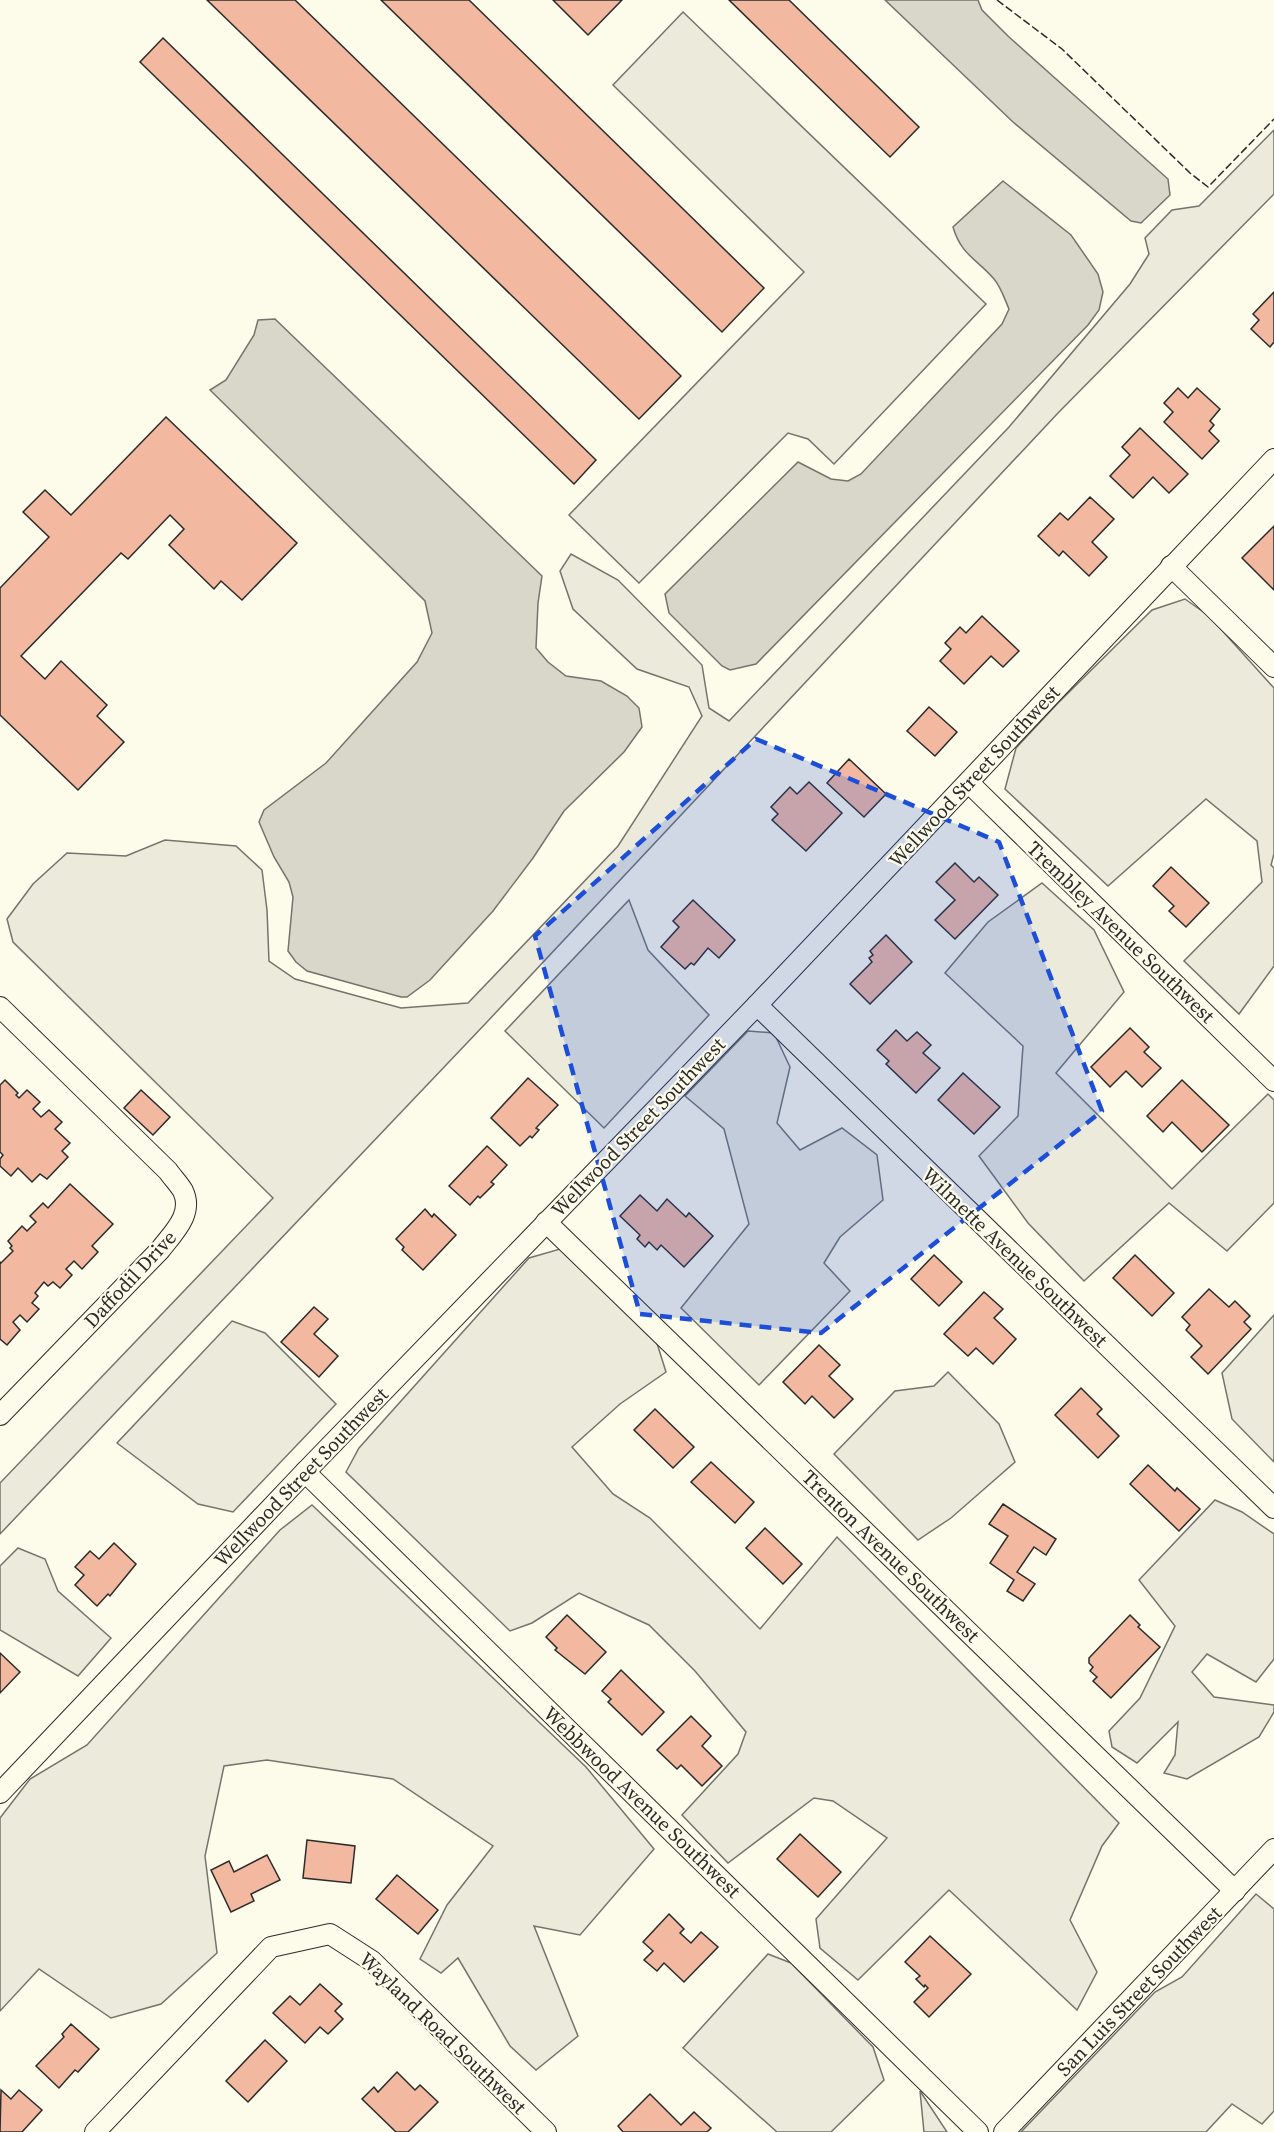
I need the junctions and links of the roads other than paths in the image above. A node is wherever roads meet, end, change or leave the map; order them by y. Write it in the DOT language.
graph roads {
  1 [pos="1274,459"];
  2 [pos="1170,566"];
  3 [pos="1274,667"];
  4 [pos="969,783"];
  5 [pos="757,1005"];
  6 [pos="0,1007"];
  7 [pos="1274,1081"];
  8 [pos="546,1222"];
  9 [pos="0,1415"];
  10 [pos="305,1472"];
  11 [pos="1274,1508"];
  12 [pos="0,1793"];
  13 [pos="1274,1849"];
  14 [pos="1235,1890"];
  15 [pos="95,2132"];
  16 [pos="546,2132"];
  17 [pos="978,2132"];
  18 [pos="1004,2132"];
  1 -- 2 [label="street, Wellwood Street Southwest"];
  2 -- 3 [label="street"];
  2 -- 4 [label="street, Wellwood Street Southwest"];
  4 -- 5 [label="street, Wellwood Street Southwest"];
  4 -- 7 [label="street, Trembley Avenue Southwest"];
  5 -- 8 [label="street, Wellwood Street Southwest"];
  5 -- 11 [label="street, Wilmette Avenue Southwest"];
  6 -- 9 [label="street, Daffodil Drive"];
  8 -- 10 [label="street, Wellwood Street Southwest"];
  8 -- 14 [label="street, Trenton Avenue Southwest"];
  10 -- 12 [label="street, Wellwood Street Southwest"];
  10 -- 17 [label="street, Webbwood Avenue Southwest"];
  13 -- 14 [label="street, San Luis Street Southwest"];
  14 -- 18 [label="street, San Luis Street Southwest"];
  15 -- 16 [label="street, Wayland Road Southwest"];
}
